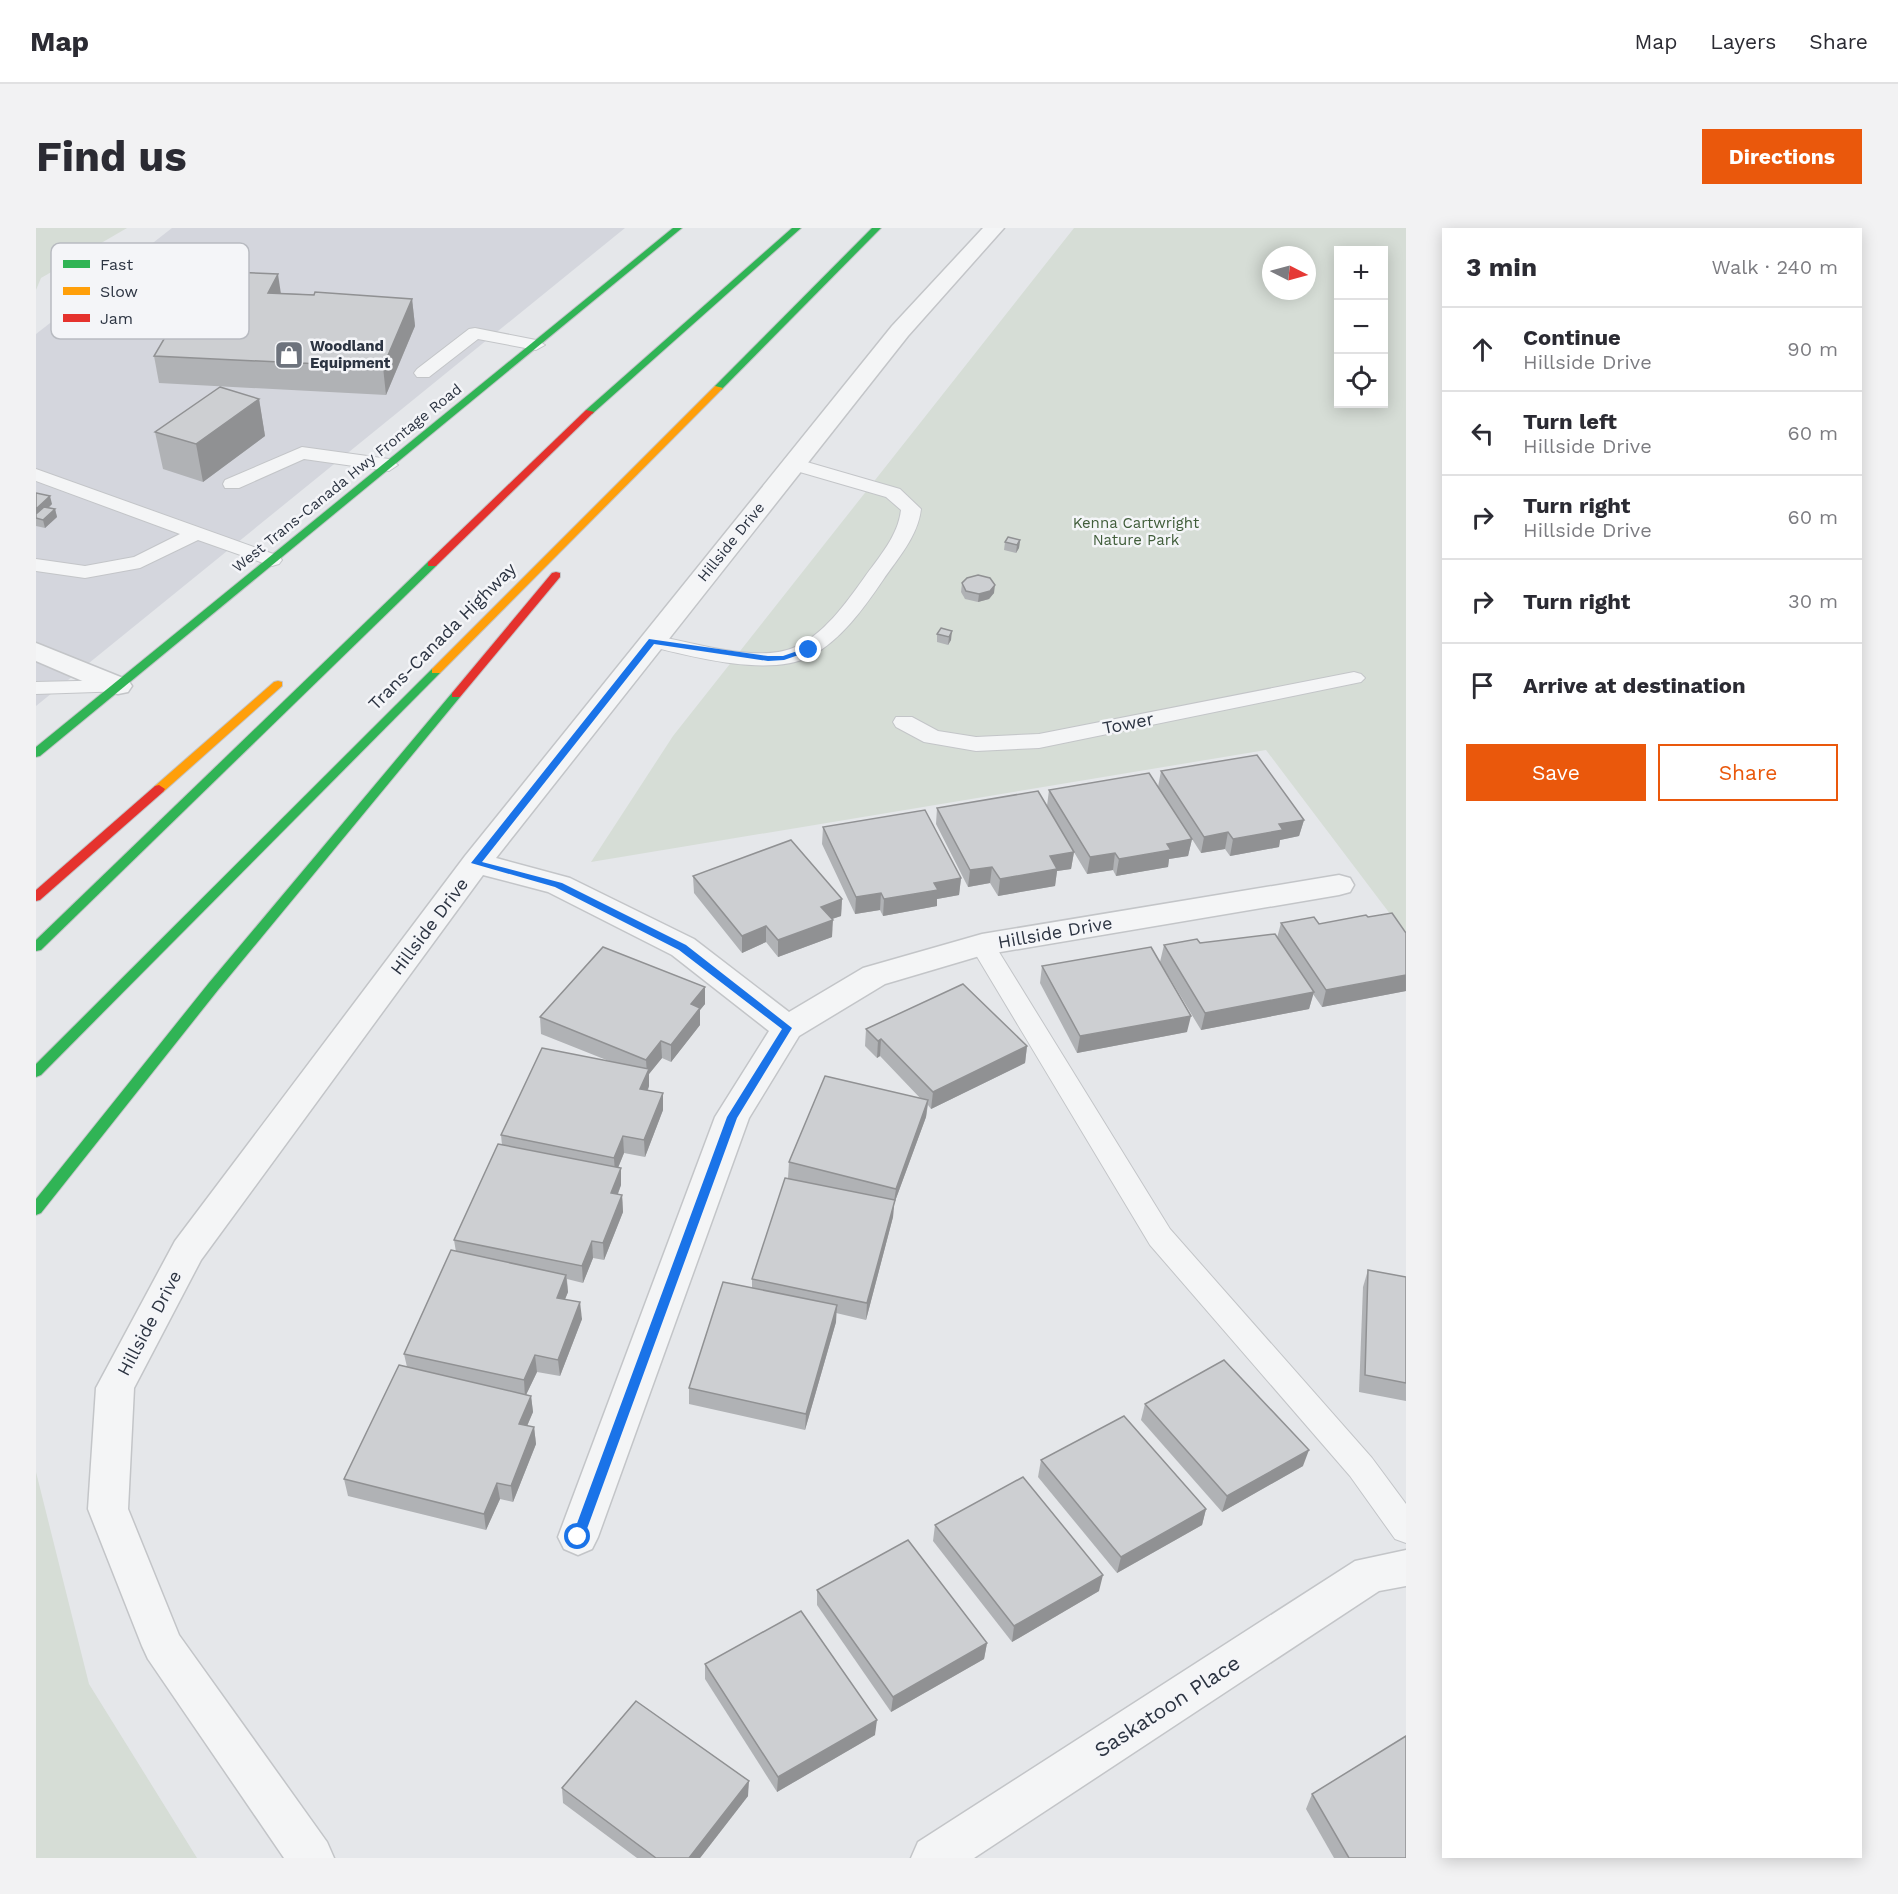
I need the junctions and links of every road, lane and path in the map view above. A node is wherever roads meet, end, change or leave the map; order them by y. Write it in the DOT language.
graph roads {
  1 [pos="678,228"];
  2 [pos="797,228"];
  3 [pos="877,228"];
  4 [pos="994,228"];
  5 [pos="536,345"];
  6 [pos="423,373"];
  7 [pos="609,393"];
  8 [pos="698,405"];
  9 [pos="793,464"];
  10 [pos="389,465"];
  11 [pos="36,475"];
  12 [pos="232,484"];
  13 [pos="196,533"];
  14 [pos="577,550"];
  15 [pos="272,560"];
  16 [pos="36,566"];
  17 [pos="561,568"];
  18 [pos="376,598"];
  19 [pos="652,641"];
  20 [pos="36,651"];
  21 [pos="286,676"];
  22 [pos="1354,678"];
  23 [pos="118,686"];
  24 [pos="36,688"];
  25 [pos="904,722"];
  26 [pos="36,753"];
  27 [pos="476,863"];
  28 [pos="1339,885"];
  29 [pos="36,897"];
  30 [pos="982,945"];
  31 [pos="36,947"];
  32 [pos="787,1028"];
  33 [pos="36,1072"];
  34 [pos="36,1209"];
  35 [pos="1406,1529"];
  36 [pos="578,1537"];
  37 [pos="1406,1568"];
  38 [pos="311,1858"];
  39 [pos="934,1858"];
  1 -- 5 [label="main road, West Trans-Canada Hwy Frontage Road"];
  2 -- 7 [label="main road"];
  3 -- 8 [label="main road, Trans-Canada Highway"];
  4 -- 9 [label="street, Hillside Drive"];
  5 -- 6 [label="lane"];
  5 -- 10 [label="main road, West Trans-Canada Hwy Frontage Road"];
  7 -- 18 [label="main road"];
  7 -- 31 [label="main road"];
  8 -- 14 [label="main road"];
  8 -- 33 [label="main road, Trans-Canada Highway"];
  9 -- 19 [label="street, Hillside Drive"];
  9 -- 19 [label="lane"];
  10 -- 12 [label="lane"];
  10 -- 15 [label="main road, West Trans-Canada Hwy Frontage Road"];
  11 -- 13 [label="lane"];
  13 -- 15 [label="lane"];
  13 -- 16 [label="lane"];
  15 -- 23 [label="main road, West Trans-Canada Hwy Frontage Road"];
  17 -- 34 [label="main road"];
  19 -- 27 [label="street, Hillside Drive"];
  20 -- 23 [label="street"];
  21 -- 29 [label="main road"];
  22 -- 25 [label="lane, Tower"];
  23 -- 24 [label="lane"];
  23 -- 26 [label="main road, West Trans-Canada Hwy Frontage Road"];
  27 -- 32 [label="street, Hillside Drive"];
  27 -- 38 [label="street, Hillside Drive"];
  28 -- 30 [label="street, Hillside Drive"];
  30 -- 32 [label="street, Hillside Drive"];
  30 -- 35 [label="lane"];
  32 -- 36 [label="street, Hillside Drive"];
  37 -- 39 [label="street, Saskatoon Place"];
}
